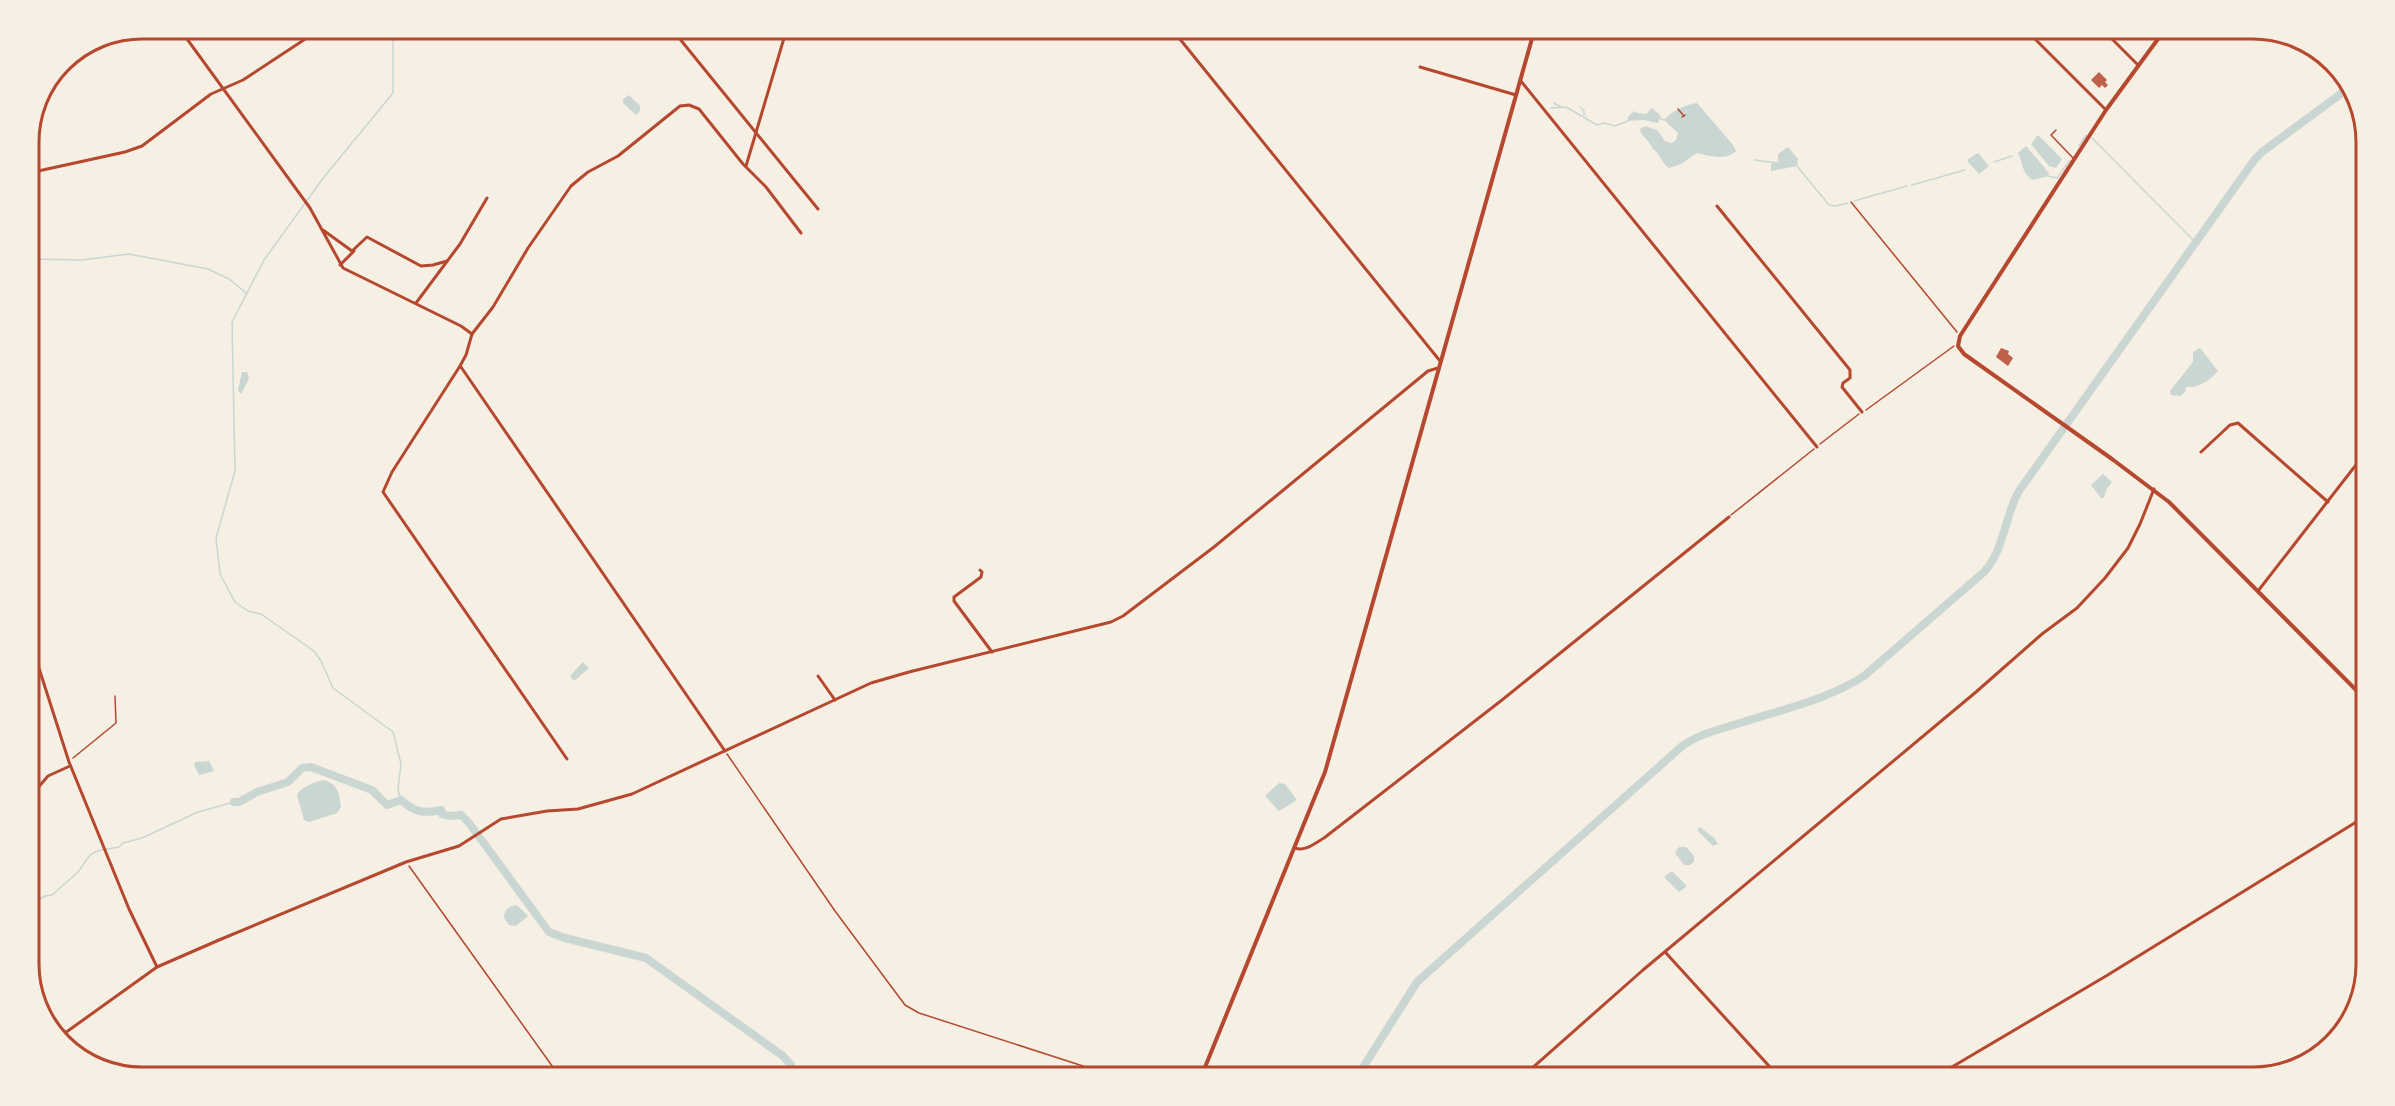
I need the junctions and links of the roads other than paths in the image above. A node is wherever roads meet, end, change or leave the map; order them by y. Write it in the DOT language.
graph roads {
  1 [pos="187,39"];
  2 [pos="306,39"];
  3 [pos="680,39"];
  4 [pos="784,39"];
  5 [pos="1180,39"];
  6 [pos="1532,39"];
  7 [pos="2035,39"];
  8 [pos="2113,39"];
  9 [pos="2158,39"];
  10 [pos="2138,65"];
  11 [pos="1420,67"];
  12 [pos="1520,80"];
  13 [pos="223,88"];
  14 [pos="1516,95"];
  15 [pos="2106,110"];
  16 [pos="2056,130"];
  17 [pos="756,132"];
  18 [pos="2074,160"];
  19 [pos="746,166"];
  20 [pos="39,171"];
  21 [pos="487,198"];
  22 [pos="1717,206"];
  23 [pos="818,209"];
  24 [pos="321,228"];
  25 [pos="801,233"];
  26 [pos="355,250"];
  27 [pos="447,261"];
  28 [pos="340,266"];
  29 [pos="415,303"];
  30 [pos="472,334"];
  31 [pos="1440,361"];
  32 [pos="460,366"];
  33 [pos="1438,368"];
  34 [pos="1862,412"];
  35 [pos="1817,447"];
  36 [pos="2201,452"];
  37 [pos="2356,465"];
  38 [pos="2154,489"];
  39 [pos="2328,501"];
  40 [pos="1729,517"];
  41 [pos="980,570"];
  42 [pos="2258,591"];
  43 [pos="992,652"];
  44 [pos="39,669"];
  45 [pos="818,676"];
  46 [pos="2356,690"];
  47 [pos="836,700"];
  48 [pos="725,751"];
  49 [pos="567,759"];
  50 [pos="69,764"];
  51 [pos="39,787"];
  52 [pos="2356,822"];
  53 [pos="1294,848"];
  54 [pos="1666,952"];
  55 [pos="157,967"];
  56 [pos="65,1033"];
  57 [pos="1205,1067"];
  58 [pos="1534,1067"];
  59 [pos="1770,1067"];
  60 [pos="1952,1067"];
  1 -- 13 [label="street"];
  2 -- 13 [label="street"];
  3 -- 17 [label="street"];
  4 -- 17 [label="street"];
  5 -- 31 [label="street"];
  6 -- 12 [label="main road"];
  7 -- 15 [label="street"];
  8 -- 10 [label="street"];
  9 -- 10 [label="main road"];
  10 -- 15 [label="main road"];
  11 -- 14 [label="street"];
  12 -- 14 [label="main road"];
  12 -- 35 [label="street"];
  13 -- 20 [label="street"];
  13 -- 24 [label="street"];
  14 -- 31 [label="main road"];
  15 -- 18 [label="main road"];
  16 -- 18 [label="lane"];
  17 -- 19 [label="street"];
  17 -- 23 [label="street"];
  18 -- 38 [label="main road"];
  19 -- 25 [label="street"];
  19 -- 30 [label="street"];
  21 -- 27 [label="street"];
  22 -- 34 [label="street"];
  24 -- 26 [label="street"];
  24 -- 28 [label="street"];
  26 -- 27 [label="street"];
  26 -- 28 [label="street"];
  27 -- 29 [label="street"];
  28 -- 29 [label="street"];
  29 -- 30 [label="street"];
  30 -- 32 [label="street"];
  31 -- 33 [label="main road"];
  32 -- 48 [label="street"];
  32 -- 49 [label="street"];
  33 -- 43 [label="street"];
  33 -- 53 [label="main road"];
  36 -- 39 [label="street"];
  37 -- 39 [label="street"];
  38 -- 42 [label="main road"];
  38 -- 54 [label="street"];
  39 -- 42 [label="street"];
  40 -- 53 [label="street"];
  41 -- 43 [label="street"];
  42 -- 46 [label="main road"];
  43 -- 47 [label="street"];
  44 -- 50 [label="street"];
  45 -- 47 [label="street"];
  47 -- 48 [label="street"];
  48 -- 55 [label="street"];
  50 -- 51 [label="street"];
  50 -- 55 [label="street"];
  52 -- 60 [label="street"];
  53 -- 57 [label="main road"];
  54 -- 58 [label="street"];
  54 -- 59 [label="street"];
  55 -- 56 [label="street"];
}
